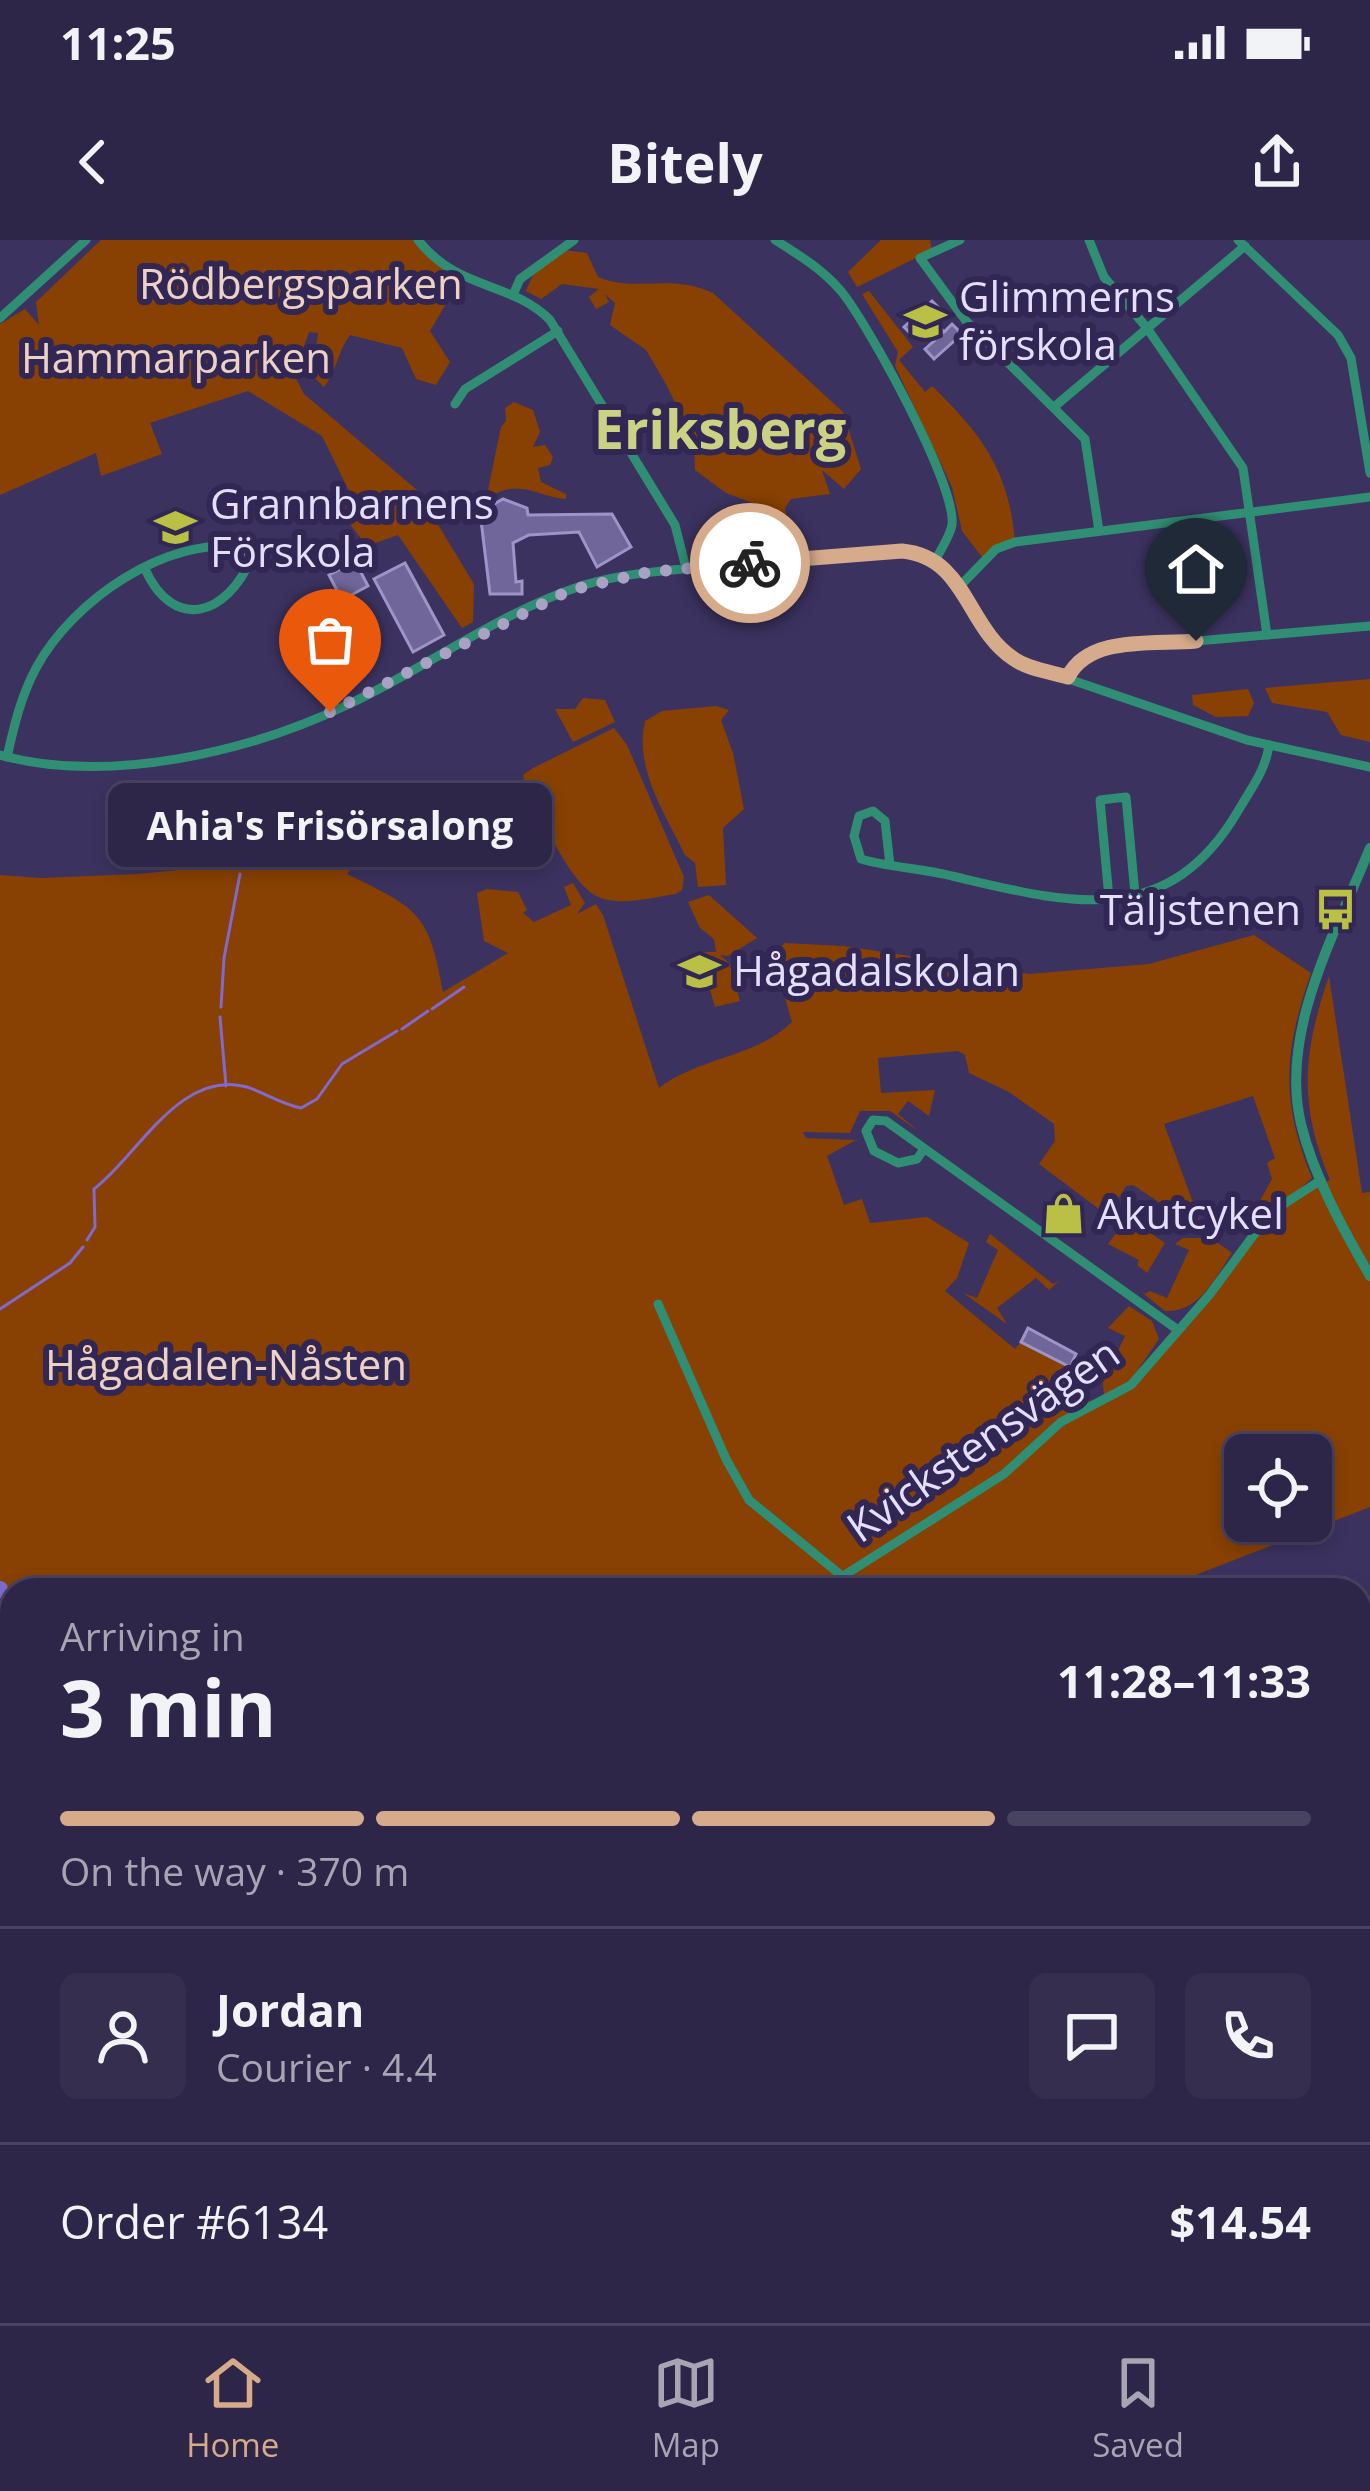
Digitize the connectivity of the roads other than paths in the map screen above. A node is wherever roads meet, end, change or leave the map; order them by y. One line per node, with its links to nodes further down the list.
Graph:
1 (86, 240): 9 (street)
2 (418, 240): 8 (street)
3 (574, 240): 8 (street)
4 (775, 240): 18 (street)
5 (960, 240): 13 (street)
6 (1089, 240): 10 (street)
7 (1241, 243): 10 (street); 14 (street)
8 (513, 296): 11 (street)
9 (0, 318)
10 (1147, 328): 13 (street); 16 (street)
11 (558, 331): 12 (street); 19 (street)
12 (455, 404)
13 (1054, 407): 17 (street)
14 (1370, 473)
15 (1370, 497): 16 (street)
16 (1251, 511): 17 (street); 23 (street)
17 (1099, 531): 21 (street)
18 (936, 559): 19 (street); 21 (street)
19 (686, 568): 26 (street)
20 (145, 569): 20 (street); 26 (street)
21 (959, 587): 24 (street)
22 (1370, 626): 23 (street)
23 (1267, 635): 24 (street)
24 (1068, 677): 25 (street)
25 (1269, 745): 27 (street); 30 (street)
26 (3, 756)
27 (1370, 763)
28 (1370, 848): 33 (street)
29 (890, 865): 29 (street); 31 (street)
30 (1136, 894): 31 (street); 31 (street)
31 (1109, 898)
32 (924, 1149): 32 (street); 36 (street)
33 (1321, 1180): 34 (street); 36 (street, Kvickstensvägen)
34 (1370, 1276)
35 (658, 1304): 37 (street)
36 (1178, 1330): 37 (street, Kvickstensvägen)
37 (842, 1576): 38 (street, Kvickstensvägen)
38 (839, 1578)

